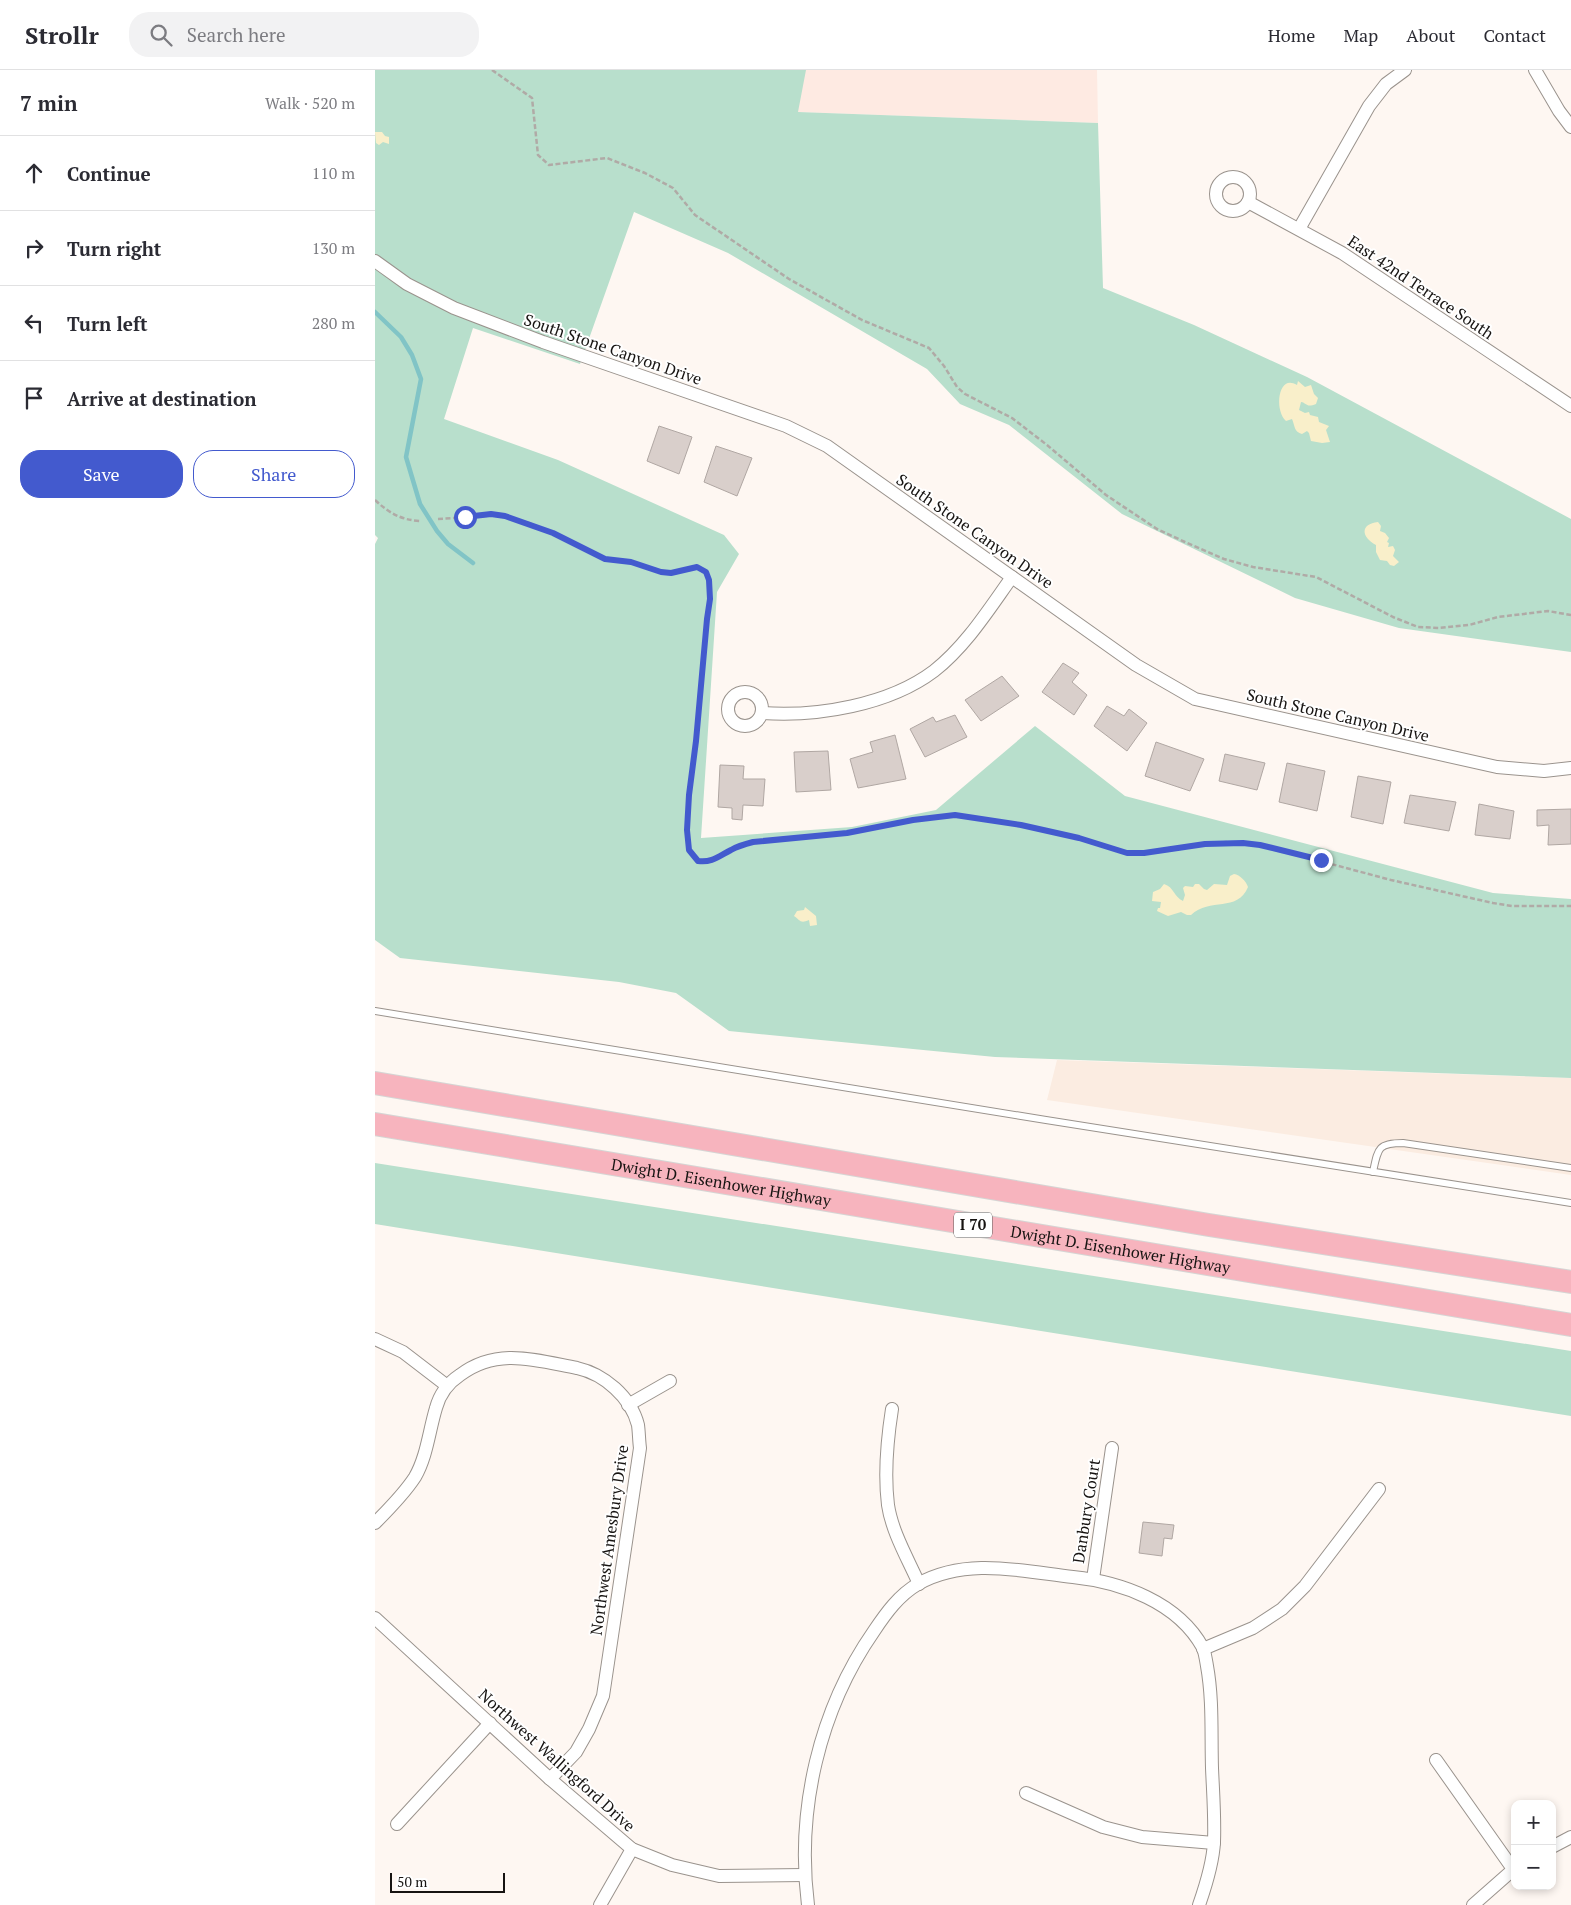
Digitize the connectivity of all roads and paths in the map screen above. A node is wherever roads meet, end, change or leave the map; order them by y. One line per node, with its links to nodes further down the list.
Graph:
1 (492, 70): 13 (path)
2 (1405, 70): 6 (street)
3 (1535, 70): 4 (street)
4 (1571, 127)
5 (1248, 202): 6 (street, East 42nd Terrace South)
6 (1299, 229): 8 (street, East 42nd Terrace South)
7 (375, 261): 12 (street, South Stone Canyon Drive)
8 (1571, 406)
9 (375, 500): 11 (path)
10 (438, 519): 16 (path)
11 (420, 521)
12 (1012, 577): 14 (street); 15 (street, South Stone Canyon Drive)
13 (1571, 615)
14 (762, 713)
15 (1571, 768)
16 (1571, 906)
17 (375, 1011): 21 (lane)
18 (375, 1084): 23 (highway, I 70)
19 (375, 1124): 24 (highway, Dwight D. Eisenhower Highway / I 70)
20 (1571, 1168): 21 (lane)
21 (1373, 1172): 22 (lane)
22 (1571, 1203)
23 (1571, 1282)
24 (1571, 1325)
25 (375, 1339): 27 (street)
26 (670, 1381): 28 (street)
27 (446, 1385): 28 (street, Northwest Amesbury Drive); 32 (street)
28 (628, 1405): 39 (street, Northwest Amesbury Drive)
29 (892, 1410): 34 (street)
30 (1112, 1448): 33 (street, Danbury Court)
31 (1379, 1489): 36 (street)
32 (375, 1523)
33 (1093, 1579): 34 (street); 36 (street)
34 (919, 1584): 48 (street)
35 (375, 1618): 37 (street, Northwest Wallingford Drive)
36 (1203, 1649): 43 (street)
37 (490, 1723): 39 (street, Northwest Wallingford Drive); 41 (street)
38 (1436, 1760): 46 (street)
39 (550, 1779): 45 (street, Northwest Wallingford Drive)
40 (1026, 1793): 43 (street)
41 (397, 1824)
42 (1571, 1837): 44 (street)
43 (1214, 1844): 51 (street)
44 (1556, 1845)
45 (632, 1849): 48 (street, Northwest Wallingford Drive); 49 (street)
46 (1511, 1864)
47 (1511, 1871): 52 (street)
48 (804, 1875): 50 (street)
49 (601, 1905)
50 (808, 1905)
51 (1199, 1905)
52 (1473, 1905)

